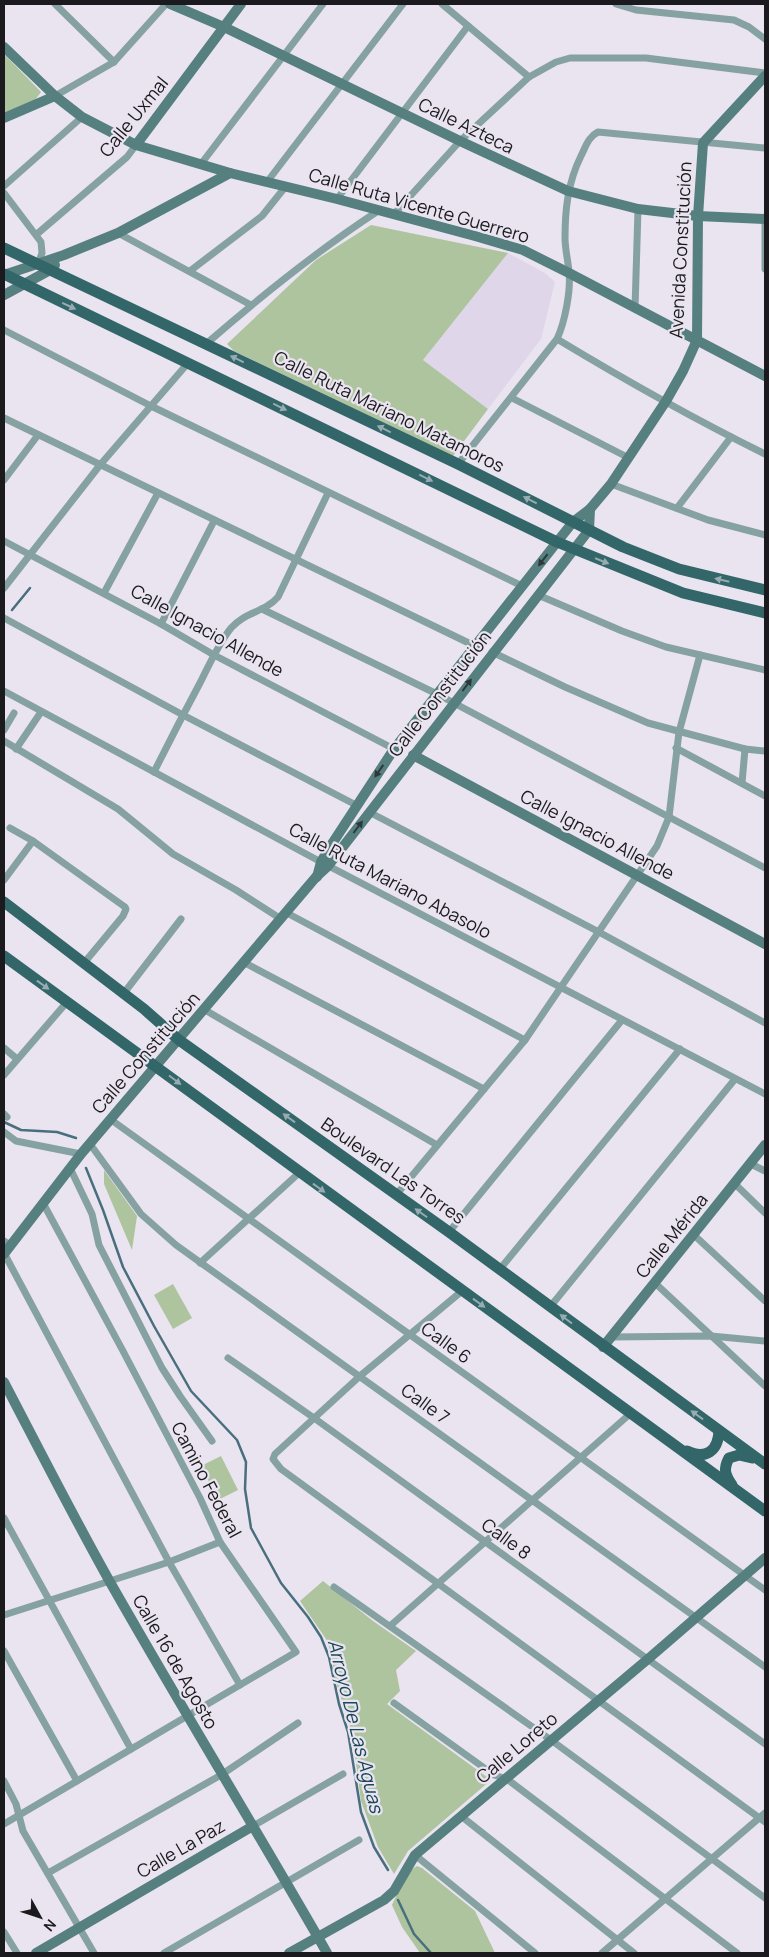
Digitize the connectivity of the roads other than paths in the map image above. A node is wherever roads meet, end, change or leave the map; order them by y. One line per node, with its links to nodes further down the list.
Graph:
1 (55, 4): 14 (street)
2 (166, 4): 14 (street)
3 (170, 4): 9 (street, Calle Azteca)
4 (241, 4): 9 (street, Calle Uxmal)
5 (323, 4): 13 (street)
6 (403, 4): 17 (street)
7 (442, 4): 10 (street)
8 (616, 4): 11 (street)
9 (224, 26): 13 (street, Calle Azteca); 24 (street, Calle Uxmal)
10 (468, 26): 16 (street); 19 (street)
11 (765, 39)
12 (4, 47): 18 (street, Calle Ruta Vicente Guerrero)
13 (285, 56): 17 (street, Calle Azteca); 26 (street)
14 (114, 62): 18 (street)
15 (765, 74): 16 (street); 23 (street, Avenida Constitución)
16 (529, 77): 22 (street)
17 (343, 84): 19 (street, Calle Azteca); 28 (street)
18 (55, 96): 20 (street, Calle Ruta Vicente Guerrero); 21 (street)
19 (402, 113): 22 (street, Calle Azteca); 33 (street)
20 (82, 117): 24 (street, Calle Ruta Vicente Guerrero); 29 (street)
21 (4, 118)
22 (460, 142): 31 (street, Calle Azteca); 36 (street)
23 (703, 143): 25 (street); 31 (street); 37 (street, Avenida Constitución)
24 (136, 145): 26 (street, Calle Ruta Vicente Guerrero); 40 (street, Calle Uxmal)
25 (765, 148)
26 (202, 164): 27 (street, Calle Ruta Vicente Guerrero)
27 (230, 173): 28 (street, Calle Ruta Vicente Guerrero); 39 (street)
28 (267, 182): 30 (street, Calle Ruta Vicente Guerrero)
29 (4, 186)
30 (286, 186): 33 (street, Calle Ruta Vicente Guerrero); 46 (street)
31 (568, 191): 34 (street, Calle Azteca); 47 (street)
32 (4, 193): 40 (street)
33 (337, 199): 35 (street, Calle Ruta Vicente Guerrero)
34 (638, 209): 37 (street, Calle Azteca); 52 (street)
35 (378, 211): 36 (street, Calle Ruta Vicente Guerrero); 51 (street)
36 (394, 214): 47 (street, Calle Ruta Vicente Guerrero)
37 (698, 216): 38 (street, Calle Azteca); 55 (street, Avenida Constitución)
38 (765, 219): 44 (street)
39 (118, 232): 42 (street); 46 (street)
40 (37, 234): 43 (street)
41 (4, 248): 43 (main road, Calle Ruta Mariano Matamoros)
42 (64, 255): 43 (street); 45 (street)
43 (38, 264): 45 (main road, Calle Ruta Mariano Matamoros); 48 (street)
44 (765, 269)
45 (50, 270): 49 (street); 56 (main road, Calle Ruta Mariano Matamoros)
46 (190, 272): 51 (street)
47 (569, 273): 52 (street, Calle Ruta Vicente Guerrero); 54 (street)
48 (4, 275): 49 (main road)
49 (25, 285): 50 (street); 57 (main road, one-way to 57)
50 (4, 295)
51 (251, 305): 56 (street)
52 (635, 309): 55 (street, Calle Ruta Vicente Guerrero)
53 (4, 330): 61 (street)
54 (557, 339): 59 (street); 60 (street)
55 (697, 340): 58 (street, Calle Ruta Vicente Guerrero); 60 (street, Avenida Constitución)
56 (206, 344): 67 (main road, Calle Ruta Mariano Matamoros, one-way to 56)
57 (188, 363): 61 (street); 80 (main road, one-way to 80)
58 (765, 376)
59 (512, 398): 66 (street); 67 (street)
60 (666, 401): 64 (street); 66 (street, Avenida Constitución)
61 (151, 406): 68 (street); 72 (street)
62 (4, 418): 63 (street)
63 (38, 435): 68 (street); 69 (street)
64 (731, 437): 65 (street); 73 (street)
65 (765, 454)
66 (629, 458): 70 (street, Avenida Constitución)
67 (458, 464): 76 (main road, Calle Ruta Mariano Matamoros, one-way to 67)
68 (100, 465): 71 (street); 82 (street)
69 (4, 480)
70 (611, 484): 73 (street); 74 (street, Avenida Constitución)
71 (158, 493): 75 (street); 87 (street)
72 (328, 493): 83 (street); 84 (street)
73 (677, 508): 78 (street)
74 (590, 509): 76 (street, Avenida Constitución); 77 (street)
75 (214, 521): 83 (street); 92 (street)
76 (573, 522): 77 (main road, Calle Ruta Mariano Matamoros); 80 (street, Calle Constitución)
77 (588, 530): 81 (street, Calle Constitución); 86 (main road, Calle Ruta Mariano Matamoros, one-way to 77)
78 (765, 535)
79 (4, 541): 82 (street, Calle Ignacio Allende)
80 (557, 542): 81 (main road); 84 (street, Calle Constitución, one-way to 84)
81 (574, 549): 88 (street, Calle Constitución); 90 (main road, one-way to 90)
82 (30, 555): 85 (street); 87 (street, Calle Ignacio Allende)
83 (296, 559): 89 (street); 93 (street)
84 (522, 586): 93 (street, Calle Constitución)
85 (4, 588)
86 (765, 590)
87 (104, 593): 92 (street, Calle Ignacio Allende)
88 (538, 595): 94 (street, Calle Constitución); 96 (street)
89 (262, 609): 95 (street); 99 (street)
90 (765, 613)
91 (4, 618): 103 (street)
92 (161, 624): 95 (street, Calle Ignacio Allende)
93 (475, 646): 99 (street, Calle Constitución)
94 (492, 652): 100 (street, Calle Constitución, one-way to 94); 105 (street)
95 (214, 655): 103 (street); 109 (street, Calle Ignacio Allende)
96 (700, 655): 97 (street); 105 (street)
97 (765, 670)
98 (4, 691): 101 (street, Calle Ruta Mariano Abasolo)
99 (436, 694): 100 (street); 109 (street, Calle Constitución)
100 (454, 703): 112 (street, Calle Constitución); 118 (street)
101 (41, 712): 107 (street); 113 (street, Calle Ruta Mariano Abasolo)
102 (14, 713): 104 (street)
103 (183, 715): 113 (street); 116 (street)
104 (4, 730)
105 (679, 732): 108 (street); 110 (street)
106 (4, 741): 107 (street)
107 (16, 748): 126 (street)
108 (676, 748): 114 (street); 118 (street)
109 (394, 749): 116 (street, Calle Constitución, one-way to 116)
110 (745, 749): 111 (street); 114 (street)
111 (765, 751)
112 (413, 755): 117 (street, Calle Constitución); 123 (street, Calle Ignacio Allende)
113 (154, 772): 121 (street, Calle Ruta Mariano Abasolo)
114 (742, 783): 115 (street)
115 (765, 796)
116 (356, 806): 121 (street, Calle Constitución)
117 (369, 812): 121 (street, Calle Constitución, one-way to 117); 128 (street)
118 (669, 817): 122 (street); 123 (street)
119 (10, 828): 120 (street)
120 (33, 841): 124 (street); 131 (street)
121 (324, 864): 126 (street, Calle Constitución); 133 (street, Calle Ruta Mariano Abasolo)
122 (765, 868)
123 (637, 876): 128 (street); 129 (street, Calle Ignacio Allende)
124 (4, 880)
125 (4, 902): 131 (main road, Boulevard Las Torres)
126 (284, 916): 132 (street, Calle Constitución); 140 (street)
127 (180, 919): 134 (street)
128 (597, 932): 133 (street); 138 (street)
129 (765, 944)
130 (4, 956): 135 (main road, one-way to 135)
131 (84, 963): 134 (main road, Boulevard Las Torres)
132 (245, 963): 136 (street, Calle Constitución); 147 (street)
133 (561, 987): 137 (street, Calle Ruta Mariano Abasolo); 140 (street)
134 (124, 993): 139 (main road, Boulevard Las Torres)
135 (67, 1002): 143 (street); 144 (main road)
136 (205, 1010): 139 (street, Calle Constitución); 152 (street)
137 (622, 1020): 142 (street, Calle Ruta Mariano Abasolo); 164 (street)
138 (765, 1023)
139 (179, 1040): 144 (street, Calle Constitución); 160 (main road, Boulevard Las Torres, one-way to 139)
140 (524, 1040): 147 (street)
141 (4, 1048): 143 (street)
142 (680, 1049): 146 (street, Calle Ruta Mariano Abasolo); 168 (street)
143 (17, 1059): 145 (street)
144 (156, 1066): 149 (street, Calle Constitución); 158 (main road, one-way to 158)
145 (4, 1074)
146 (735, 1079): 148 (street, Calle Ruta Mariano Abasolo); 172 (street)
147 (484, 1089): 152 (street)
148 (765, 1094)
149 (110, 1119): 151 (street, Calle Constitución); 163 (street, Calle 6)
150 (4, 1132): 154 (street)
151 (90, 1144): 154 (street, Calle Constitución); 167 (street, Calle 7)
152 (438, 1145): 160 (street)
153 (765, 1145): 155 (street, Calle Mérida)
154 (81, 1154): 156 (street, Calle Constitución)
155 (752, 1164): 157 (street); 159 (street, Calle Mérida)
156 (70, 1168): 161 (street, Calle Constitución); 185 (street)
157 (765, 1171)
158 (299, 1173): 163 (street); 170 (main road, one-way to 170)
159 (735, 1184): 162 (street); 165 (street, Calle Mérida)
160 (396, 1195): 164 (main road, Boulevard Las Torres, one-way to 160)
161 (43, 1203): 166 (street, Calle Constitución); 193 (street, Camino Federal)
162 (765, 1213)
163 (248, 1219): 167 (street); 173 (street, Calle 6)
164 (449, 1232): 168 (main road, Boulevard Las Torres)
165 (694, 1235): 169 (street, Calle Mérida); 171 (street)
166 (5, 1248): 196 (street)
167 (200, 1263): 179 (street, Calle 7)
168 (500, 1269): 172 (main road, Boulevard Las Torres)
169 (655, 1283): 174 (street); 175 (street, Calle Mérida)
170 (462, 1291): 173 (street); 182 (main road, one-way to 182)
171 (765, 1302)
172 (550, 1307): 177 (main road, Boulevard Las Torres, one-way to 172)
173 (410, 1335): 179 (street); 187 (street, Calle 6)
174 (711, 1336): 175 (street); 176 (street); 181 (street)
175 (611, 1337): 177 (street, Calle Mérida)
176 (765, 1341)
177 (603, 1347): 184 (main road, Boulevard Las Torres, one-way to 177)
178 (228, 1358): 183 (street, Calle 8)
179 (360, 1376): 183 (street); 190 (street, Calle 7)
180 (4, 1382): 198 (street, Calle 16 de Agosto)
181 (765, 1386)
182 (631, 1413): 186 (main road); 187 (street)
183 (314, 1418): 194 (street, Calle 8); 199 (street)
184 (719, 1431): 186 (main road); 188 (main road, Boulevard Las Torres)
185 (212, 1441)
186 (676, 1446): 189 (main road)
187 (580, 1457): 190 (street); 197 (street, Calle 6)
188 (763, 1462): 189 (main road)
189 (737, 1490): 191 (main road)
190 (533, 1499): 194 (street); 204 (street, Calle 7)
191 (765, 1511)
192 (4, 1518): 202 (street)
193 (220, 1542): 196 (street); 209 (street, Camino Federal)
194 (484, 1542): 199 (street); 207 (street, Calle 8)
195 (765, 1558): 197 (street, Calle Loreto)
196 (170, 1562): 198 (street); 209 (street)
197 (744, 1575): 201 (street, Calle 6); 204 (street, Calle Loreto)
198 (109, 1580): 202 (street); 212 (street, Calle 16 de Agosto)
199 (436, 1583): 205 (street); 210 (street)
200 (334, 1587): 205 (street)
201 (765, 1590)
202 (48, 1600): 203 (street); 216 (street)
203 (4, 1615)
204 (697, 1617): 207 (street, Calle Loreto); 208 (street, Calle 7)
205 (390, 1626): 214 (street)
206 (4, 1651): 221 (street)
207 (648, 1660): 210 (street, Calle Loreto); 215 (street, Calle 8)
208 (765, 1667)
209 (240, 1685): 212 (street, Camino Federal)
210 (599, 1700): 214 (street, Calle Loreto); 224 (street)
211 (394, 1703): 219 (street)
212 (188, 1717): 216 (street, Camino Federal); 218 (street, Calle 16 de Agosto)
213 (298, 1723): 218 (street)
214 (551, 1740): 219 (street, Calle Loreto); 229 (street)
215 (765, 1744)
216 (131, 1749): 221 (street, Camino Federal)
217 (344, 1774): 226 (street, Calle La Paz)
218 (221, 1775): 226 (street, Calle 16 de Agosto); 230 (street)
219 (507, 1778): 223 (street, Calle Loreto); 233 (street)
220 (4, 1781): 222 (street)
221 (77, 1781): 222 (street, Camino Federal)
222 (19, 1815): 225 (street, Camino Federal); 230 (street)
223 (461, 1816): 228 (street, Calle Loreto); 237 (street)
224 (763, 1817): 229 (street)
225 (4, 1824)
226 (253, 1826): 231 (street, Calle 16 de Agosto); 234 (street, Calle La Paz)
227 (359, 1840): 231 (street)
228 (414, 1855): 236 (street, Calle Loreto); 244 (street)
229 (712, 1859): 232 (street); 233 (street)
230 (48, 1873): 234 (street)
231 (286, 1882): 236 (street, Calle 16 de Agosto); 241 (street)
232 (765, 1898)
233 (666, 1899): 237 (street); 247 (street)
234 (79, 1928): 239 (street, Calle La Paz); 240 (street)
235 (4, 1932): 238 (street)
236 (318, 1937): 242 (street, Calle Loreto); 243 (street, Calle 16 de Agosto)
237 (617, 1940): 245 (street); 246 (street)
238 (17, 1953)
239 (36, 1953)
240 (94, 1953)
241 (164, 1953)
242 (289, 1953)
243 (327, 1953)
244 (535, 1953)
245 (602, 1953)
246 (634, 1953)
247 (737, 1953)

